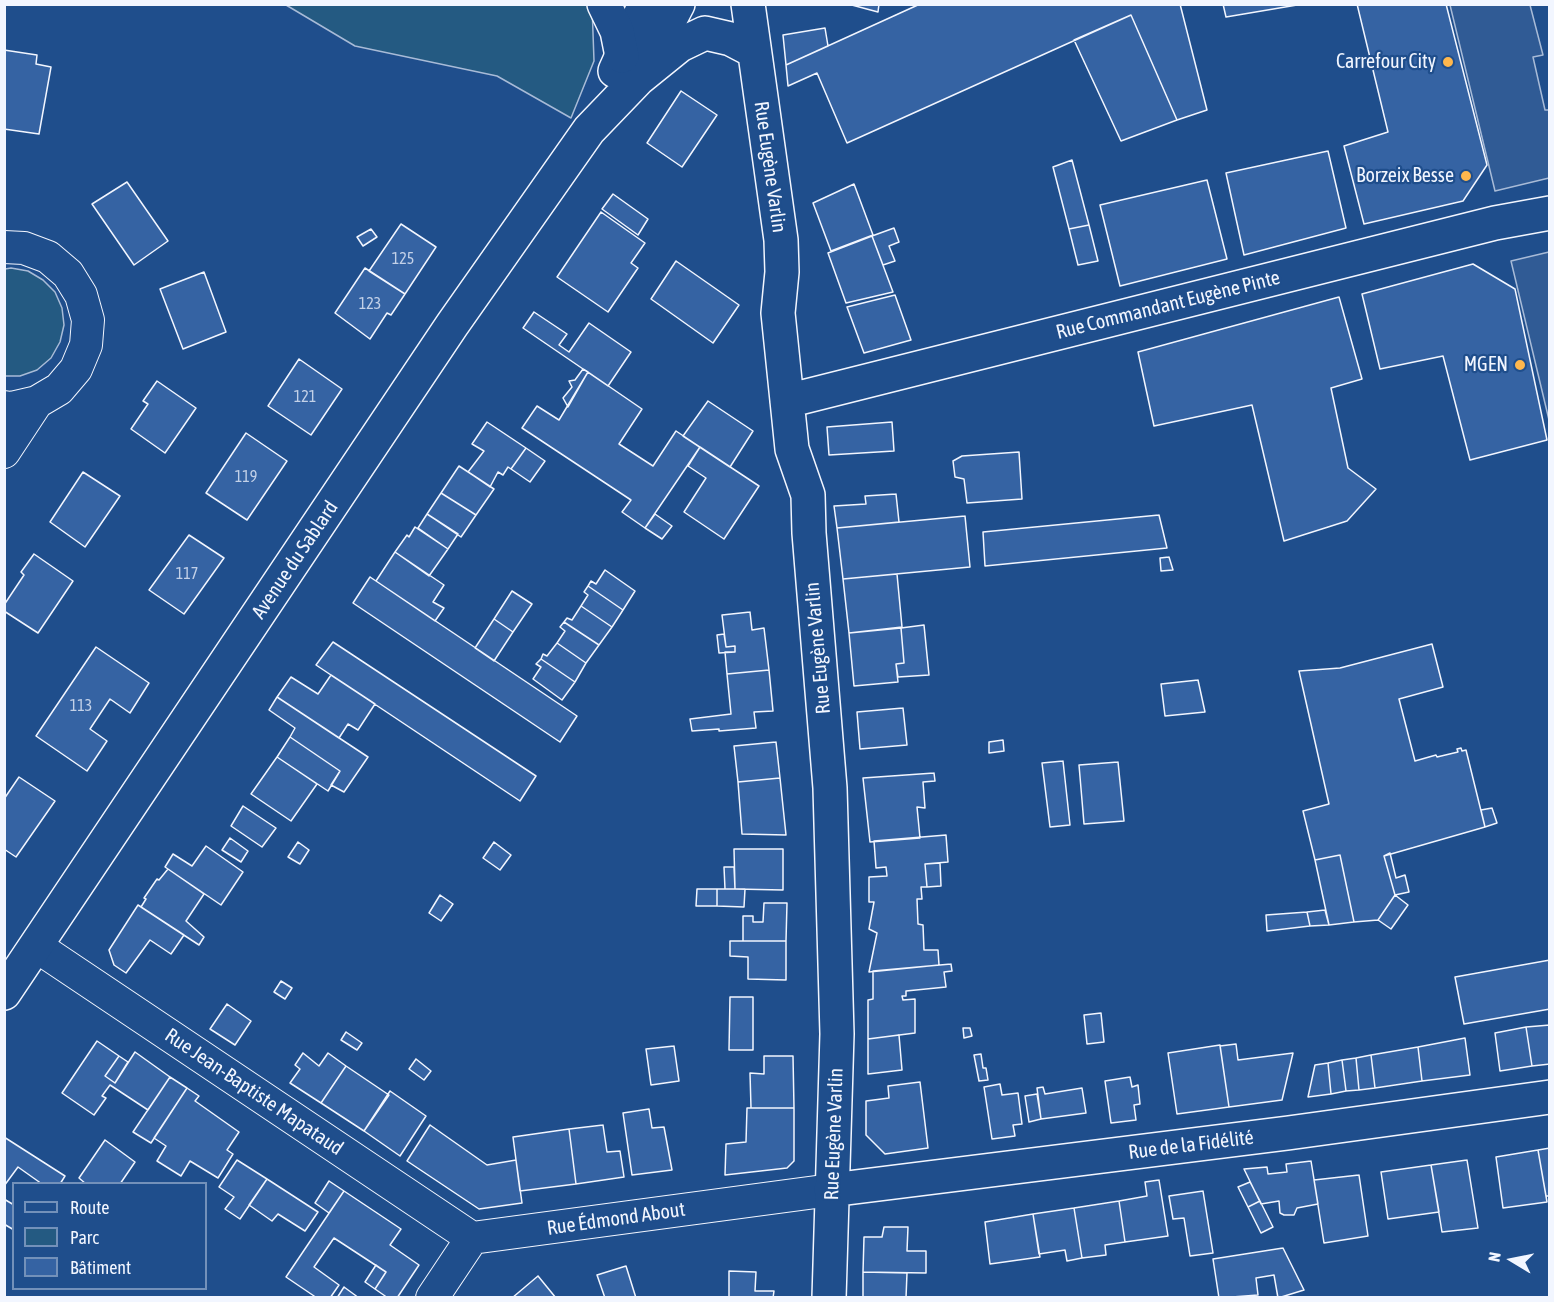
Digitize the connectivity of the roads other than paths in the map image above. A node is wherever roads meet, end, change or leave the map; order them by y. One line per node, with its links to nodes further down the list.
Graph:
1 (604, 4): 6 (main road)
2 (645, 4): 6 (main road, Avenue du Sablard)
3 (678, 4): 6 (main road, Avenue du Sablard)
4 (748, 4): 5 (main road, Rue Eugène Varlin)
5 (754, 51): 6 (main road, Avenue du Sablard); 9 (main road, Rue Eugène Varlin)
6 (630, 68): 13 (main road, Avenue du Sablard)
7 (1544, 214): 9 (main road, Rue Commandant Eugène Pinte)
8 (4, 247): 10 (street)
9 (787, 401): 16 (main road, Rue Eugène Varlin)
10 (37, 402): 11 (street); 12 (street)
11 (4, 407)
12 (4, 452)
13 (36, 946): 14 (main road, Avenue du Sablard); 17 (street, Rue Jean-Baptiste Mapataud)
14 (4, 993)
15 (1550, 1097): 16 (main road, Rue de la Fidélité)
16 (831, 1190): 17 (street, Rue Édmond About); 19 (main road, Rue Eugène Varlin)
17 (472, 1238): 18 (street)
18 (432, 1298)
19 (829, 1298)

